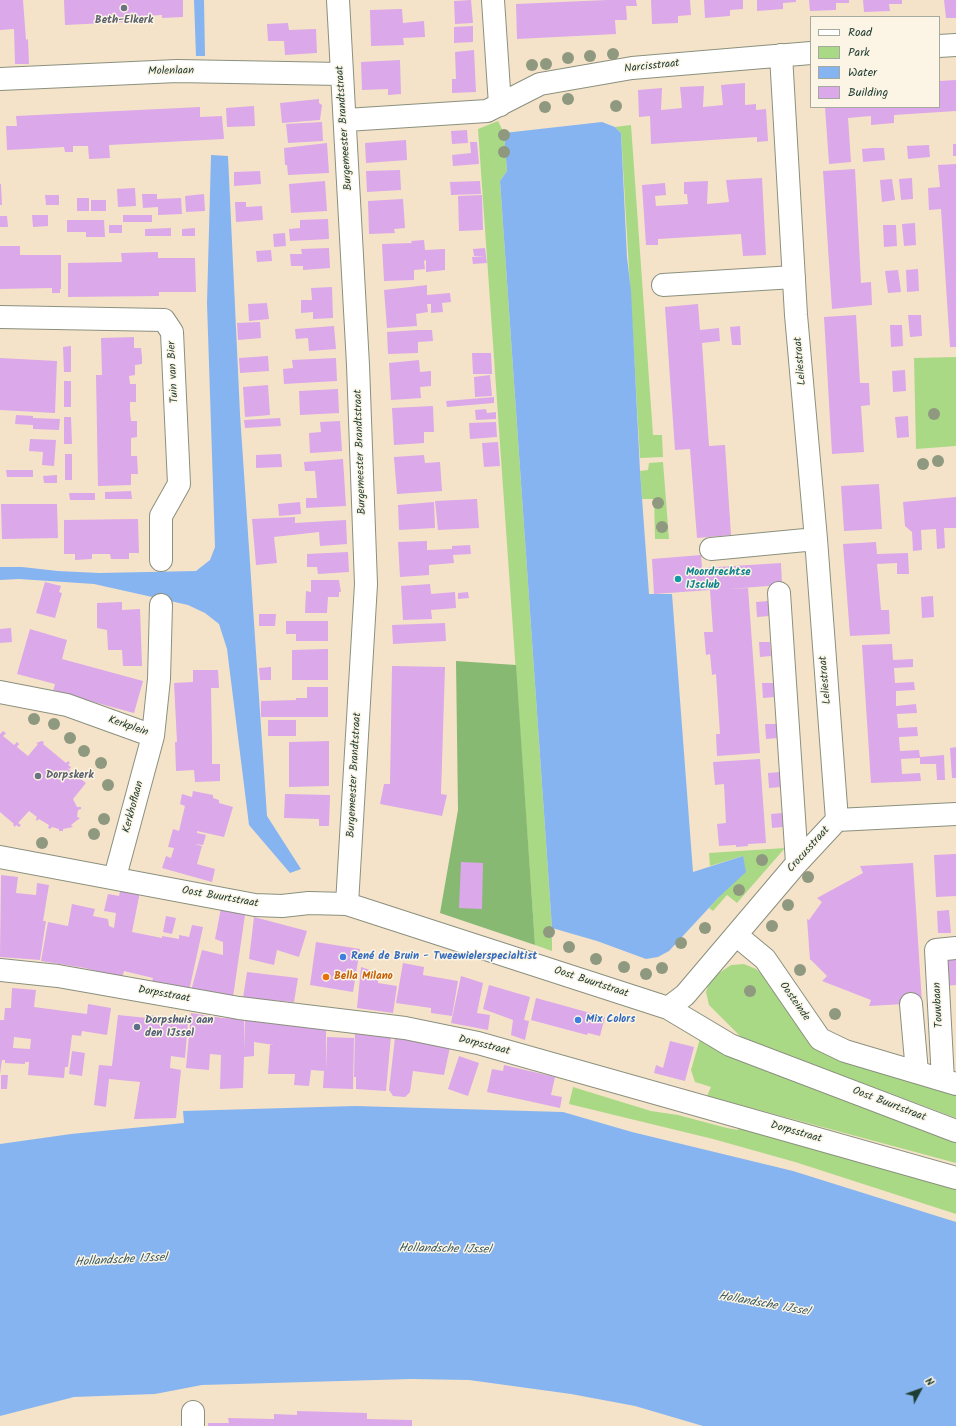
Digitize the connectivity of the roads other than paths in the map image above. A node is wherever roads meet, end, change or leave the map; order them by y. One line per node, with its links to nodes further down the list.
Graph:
1 (338, 0): 7 (street, Burgemeester Brandtstraat)
2 (493, 0): 9 (street)
3 (956, 45): 4 (street)
4 (940, 46)
5 (810, 53): 6 (street, Narcisstraat)
6 (781, 55): 9 (street, Narcisstraat); 11 (street, Leliestraat)
7 (342, 74): 8 (street, Molenlaan); 10 (street, Burgemeester Brandtstraat)
8 (0, 79)
9 (500, 105): 10 (street, Narcisstraat)
10 (346, 120): 26 (street, Burgemeester Brandtstraat)
11 (794, 277): 12 (street); 14 (street, Leliestraat)
12 (663, 285)
13 (0, 317): 16 (street, Tuin van Bier)
14 (816, 540): 15 (street); 22 (street, Leliestraat)
15 (711, 549)
16 (161, 560)
17 (779, 594): 24 (street)
18 (161, 605): 20 (street, Kerkplein)
19 (0, 692): 20 (street, Kerkplein)
20 (153, 736): 25 (street, Kerkhoflaan)
21 (956, 814): 22 (street, Crocusstraat)
22 (837, 820): 24 (street, Crocusstraat)
23 (0, 857): 25 (street)
24 (797, 863): 27 (street, Crocusstraat)
25 (115, 877): 26 (street, Oost Buurtstraat)
26 (347, 904): 31 (street, Oost Buurtstraat)
27 (736, 935): 31 (street); 32 (street, Oosteinde)
28 (956, 948): 33 (street, Touwbaan)
29 (0, 970): 35 (street, Dorpsstraat)
30 (911, 1004): 32 (street)
31 (668, 1008): 34 (street, Oost Buurtstraat)
32 (917, 1072): 33 (street, Oosteinde)
33 (950, 1082)
34 (956, 1131)
35 (956, 1178)

